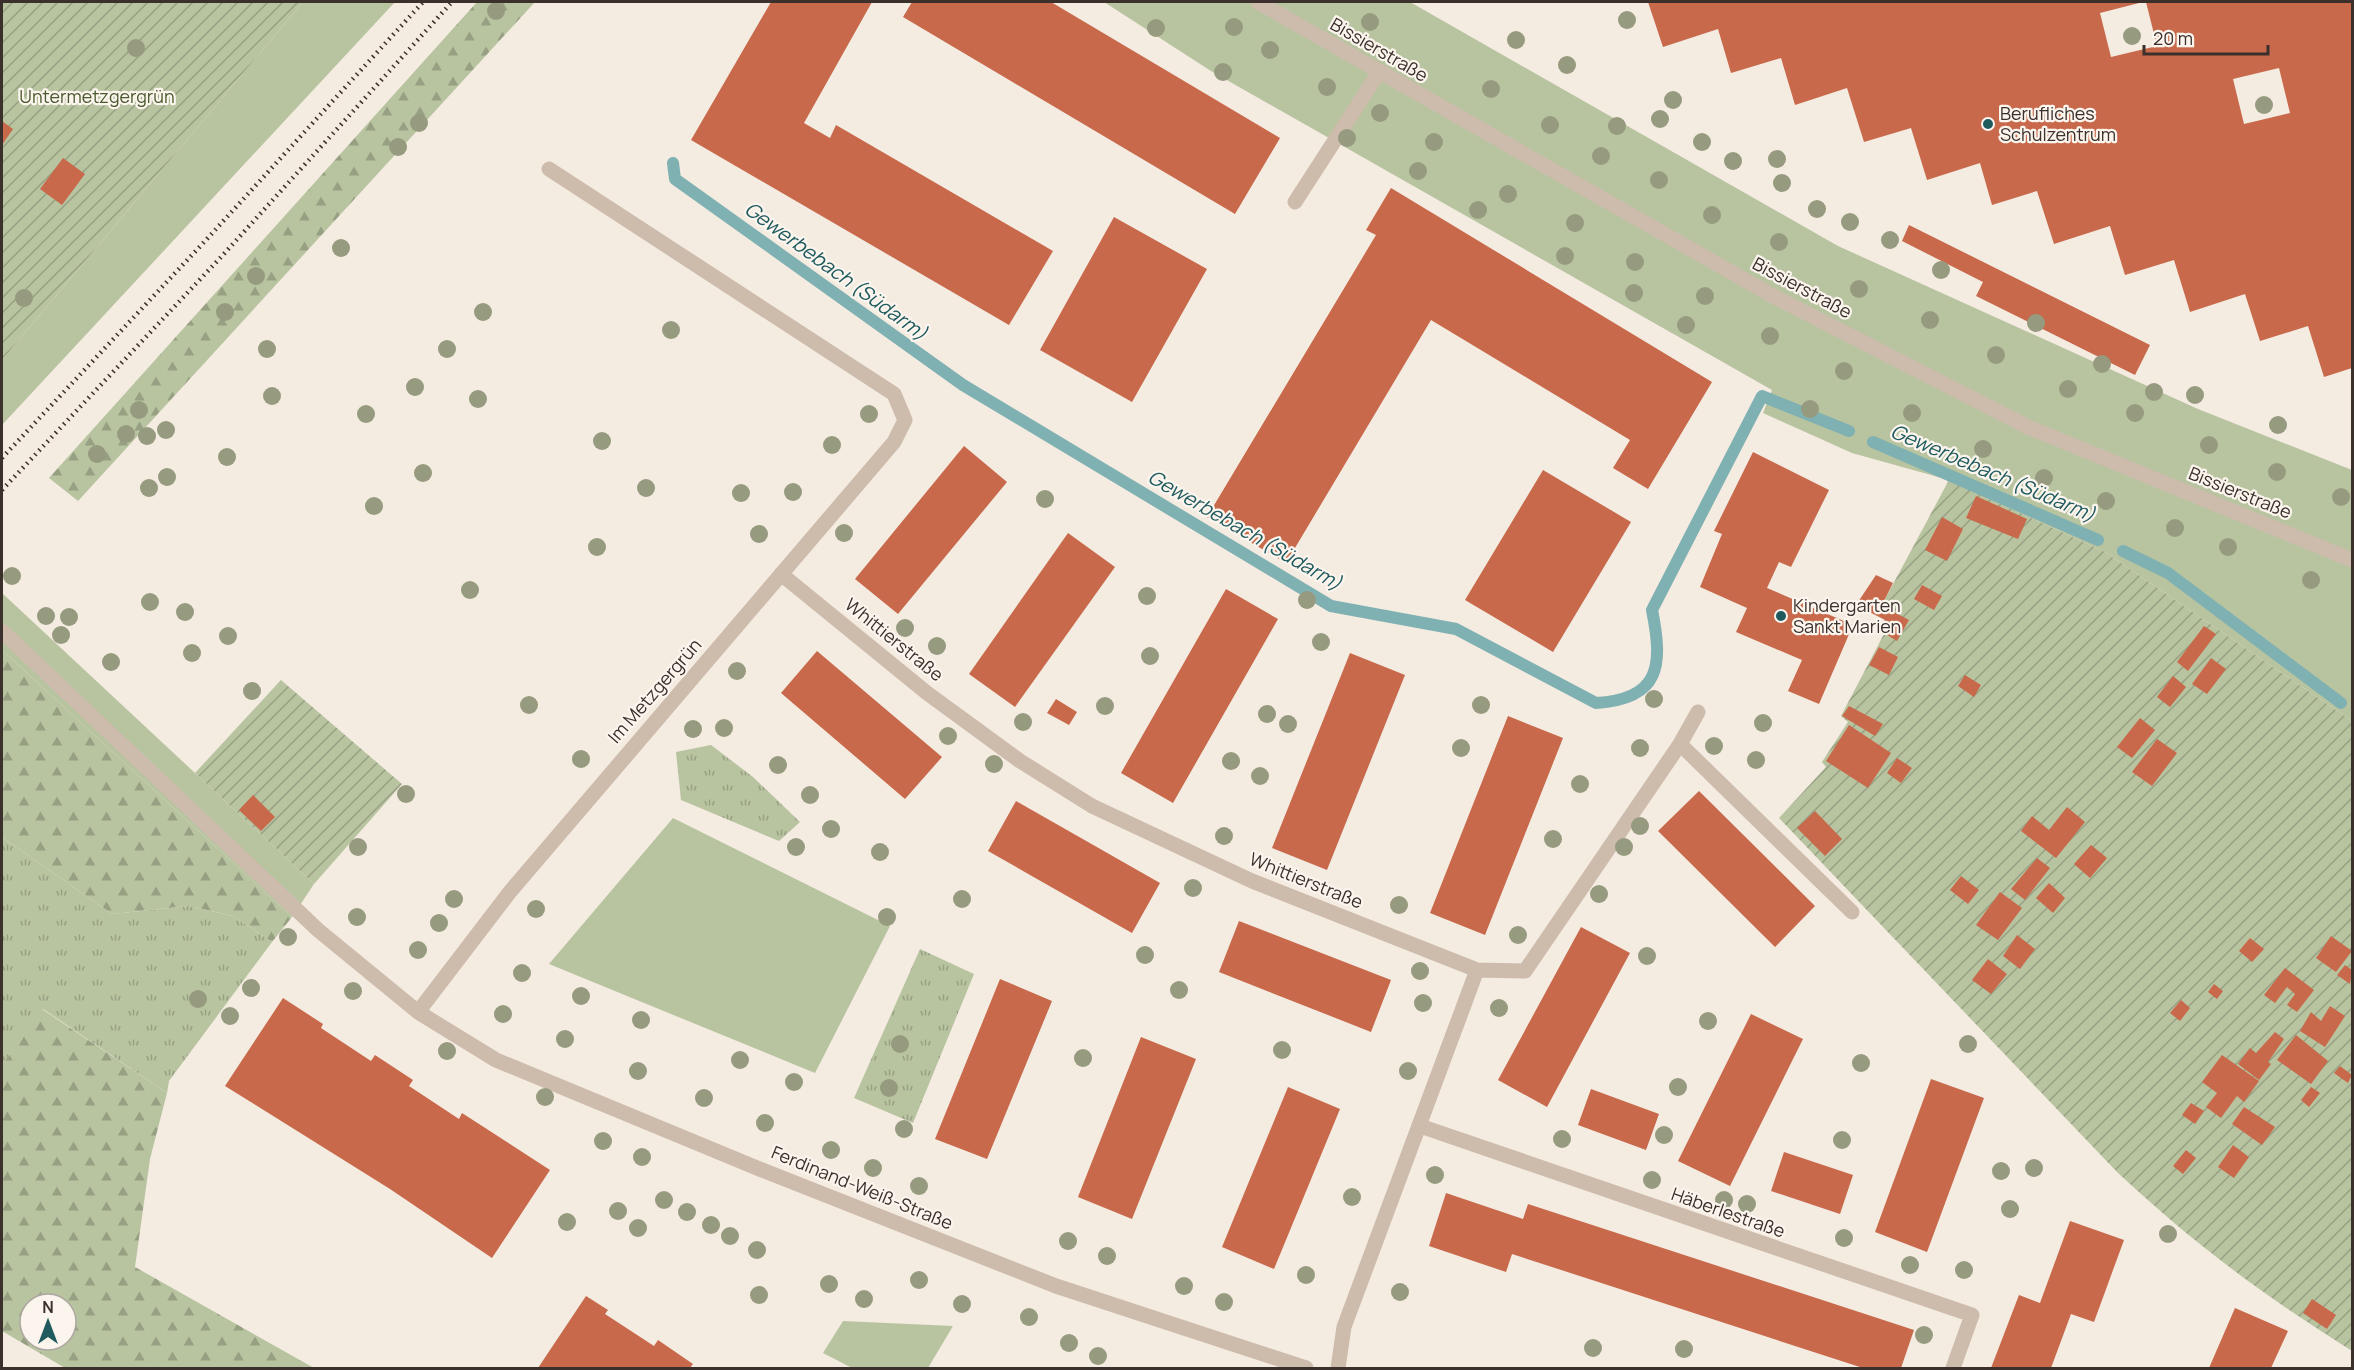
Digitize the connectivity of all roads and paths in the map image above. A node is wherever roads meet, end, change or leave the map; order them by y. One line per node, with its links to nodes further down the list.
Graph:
1 (1258, 2): 2 (street, Bissierstraße)
2 (1379, 72): 4 (street); 5 (street, Bissierstraße)
3 (549, 169): 6 (street, Im Metzgergrün)
4 (1295, 202)
5 (2352, 560)
6 (781, 574): 11 (street, Whittierstraße); 12 (street, Im Metzgergrün)
7 (2, 631): 12 (street, Ferdinand-Weiß-Straße)
8 (1698, 712): 9 (street)
9 (1680, 744): 10 (street); 11 (street, Whittierstraße)
10 (1852, 912)
11 (1477, 970): 13 (street)
12 (418, 1012): 14 (street, Ferdinand-Weiß-Straße)
13 (1420, 1126): 15 (street); 16 (street, Häberlestraße)
14 (1306, 1368)
15 (1338, 1368)
16 (1953, 1368)

